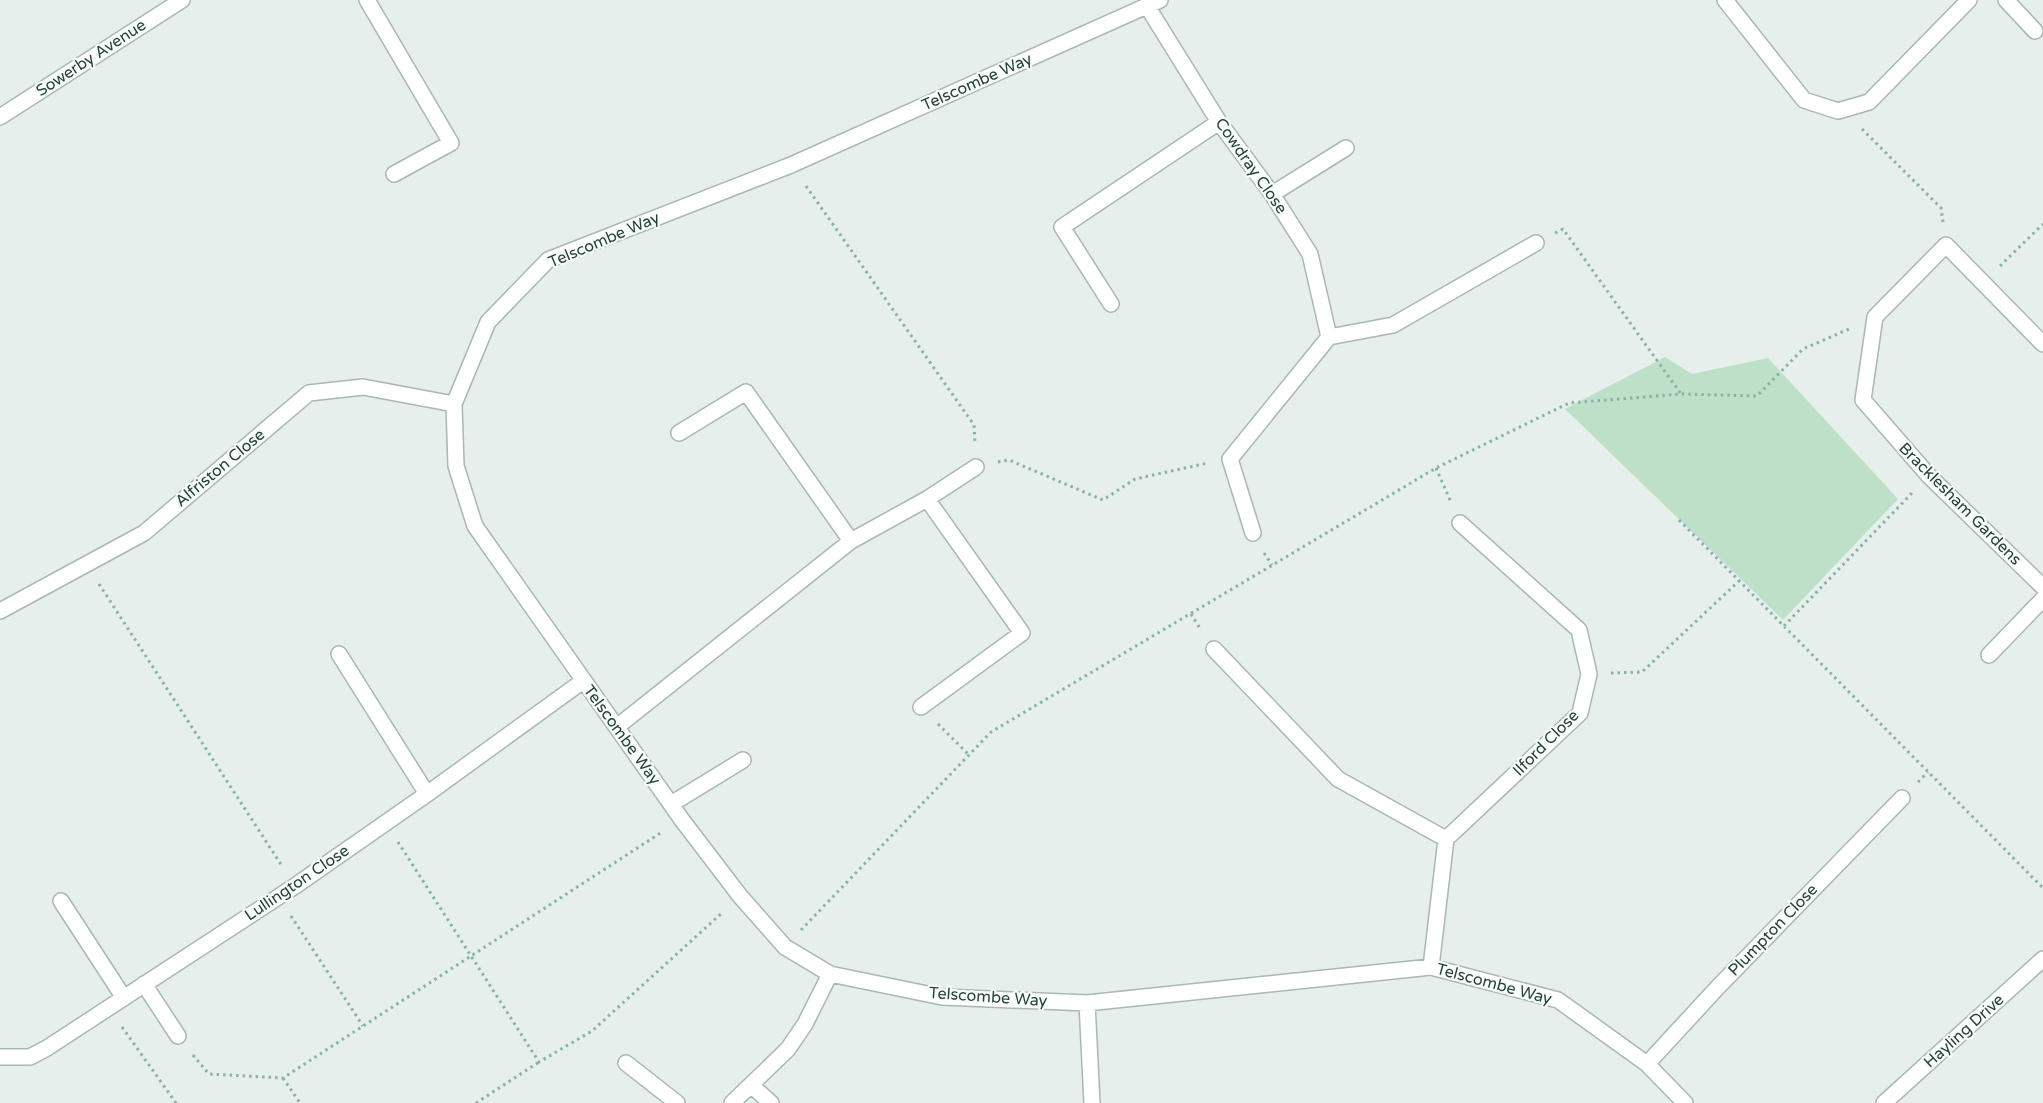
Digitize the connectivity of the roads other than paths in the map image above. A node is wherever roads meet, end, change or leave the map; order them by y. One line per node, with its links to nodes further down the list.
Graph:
1 (182, 0): 8 (street, Sowerby Avenue)
2 (366, 0): 11 (street)
3 (1725, 0): 4 (street)
4 (1969, 0)
5 (2006, 0): 7 (street)
6 (1153, 3): 9 (street, Cowdray Close); 17 (street, Telscombe Way)
7 (2035, 31)
8 (0, 116)
9 (1220, 122): 12 (street, Cowdray Close); 14 (street)
10 (1346, 148): 12 (street)
11 (394, 174)
12 (1272, 194): 15 (street, Cowdray Close)
13 (1536, 243): 15 (street)
14 (1111, 304)
15 (1328, 337): 22 (street)
16 (2043, 344): 24 (street, Bracklesham Gardens)
17 (454, 404): 26 (street, Alfriston Close); 30 (street, Telscombe Way)
18 (679, 433): 23 (street)
19 (976, 467): 20 (street)
20 (927, 499): 23 (street); 31 (street)
21 (1460, 523): 37 (street, Ilford Close)
22 (1253, 533)
23 (851, 541): 32 (street)
24 (2043, 587)
25 (2043, 599): 29 (street)
26 (0, 611)
27 (1214, 649): 37 (street)
28 (338, 654): 34 (street)
29 (1989, 655)
30 (583, 681): 32 (street, Telscombe Way); 34 (street, Lullington Close)
31 (921, 707)
32 (618, 726): 36 (street, Telscombe Way)
33 (743, 760): 36 (street)
34 (427, 794): 42 (street, Lullington Close)
35 (1902, 798): 48 (street, Plumpton Close)
36 (671, 804): 41 (street, Telscombe Way)
37 (1446, 839): 40 (street)
38 (61, 901): 43 (street)
39 (2043, 959): 55 (street, Hayling Drive)
40 (1431, 967): 44 (street, Telscombe Way); 48 (street, Telscombe Way)
41 (830, 974): 44 (street, Telscombe Way); 49 (street)
42 (144, 984): 43 (street, Lullington Close); 45 (street)
43 (124, 998): 46 (street, Lullington Close)
44 (1087, 1003): 53 (street)
45 (178, 1036)
46 (0, 1057)
47 (626, 1063): 50 (street)
48 (1647, 1064): 54 (street, Telscombe Way)
49 (752, 1086): 51 (street); 52 (street)
50 (677, 1103)
51 (732, 1103)
52 (771, 1103)
53 (1092, 1103)
54 (1685, 1103)
55 (1884, 1103)

